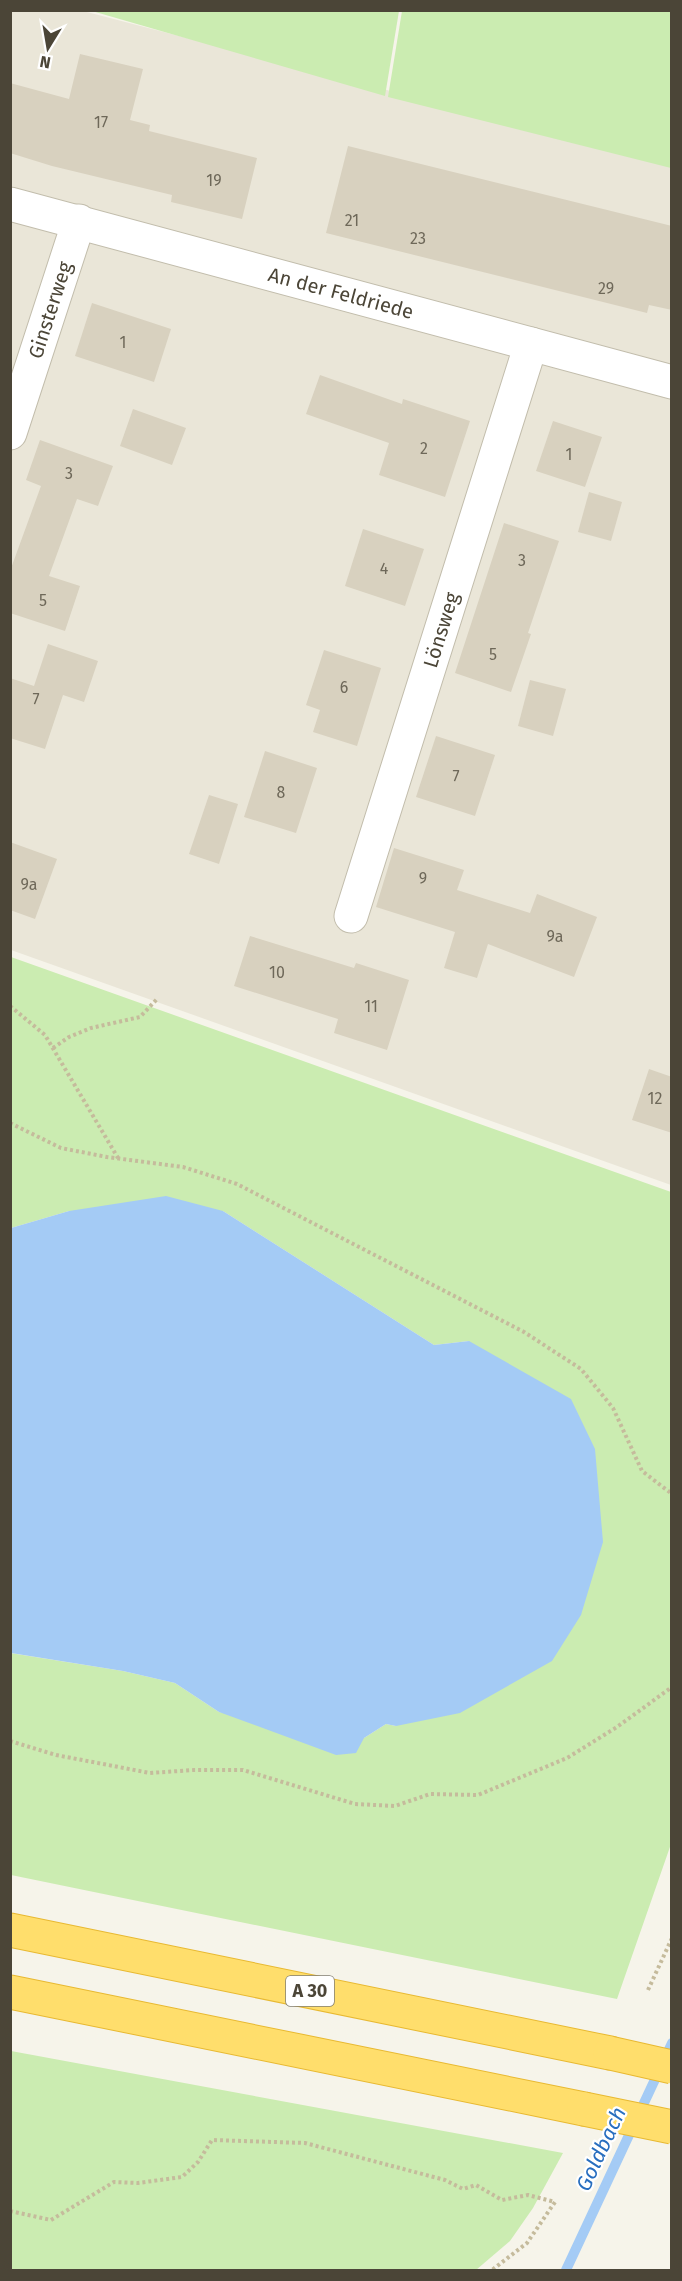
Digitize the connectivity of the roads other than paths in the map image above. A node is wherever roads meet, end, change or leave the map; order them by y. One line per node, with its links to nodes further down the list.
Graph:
1 (10, 204): 2 (street, An der Feldriede)
2 (79, 221): 3 (street, An der Feldriede); 5 (street, Ginsterweg)
3 (531, 345): 4 (street, An der Feldriede); 6 (street, Lönsweg)
4 (672, 382)
5 (10, 433)
6 (351, 916)
7 (10, 1930): 9 (highway, A 30, bridge)
8 (10, 1992): 10 (highway, bridge)
9 (672, 2067)
10 (672, 2127)

